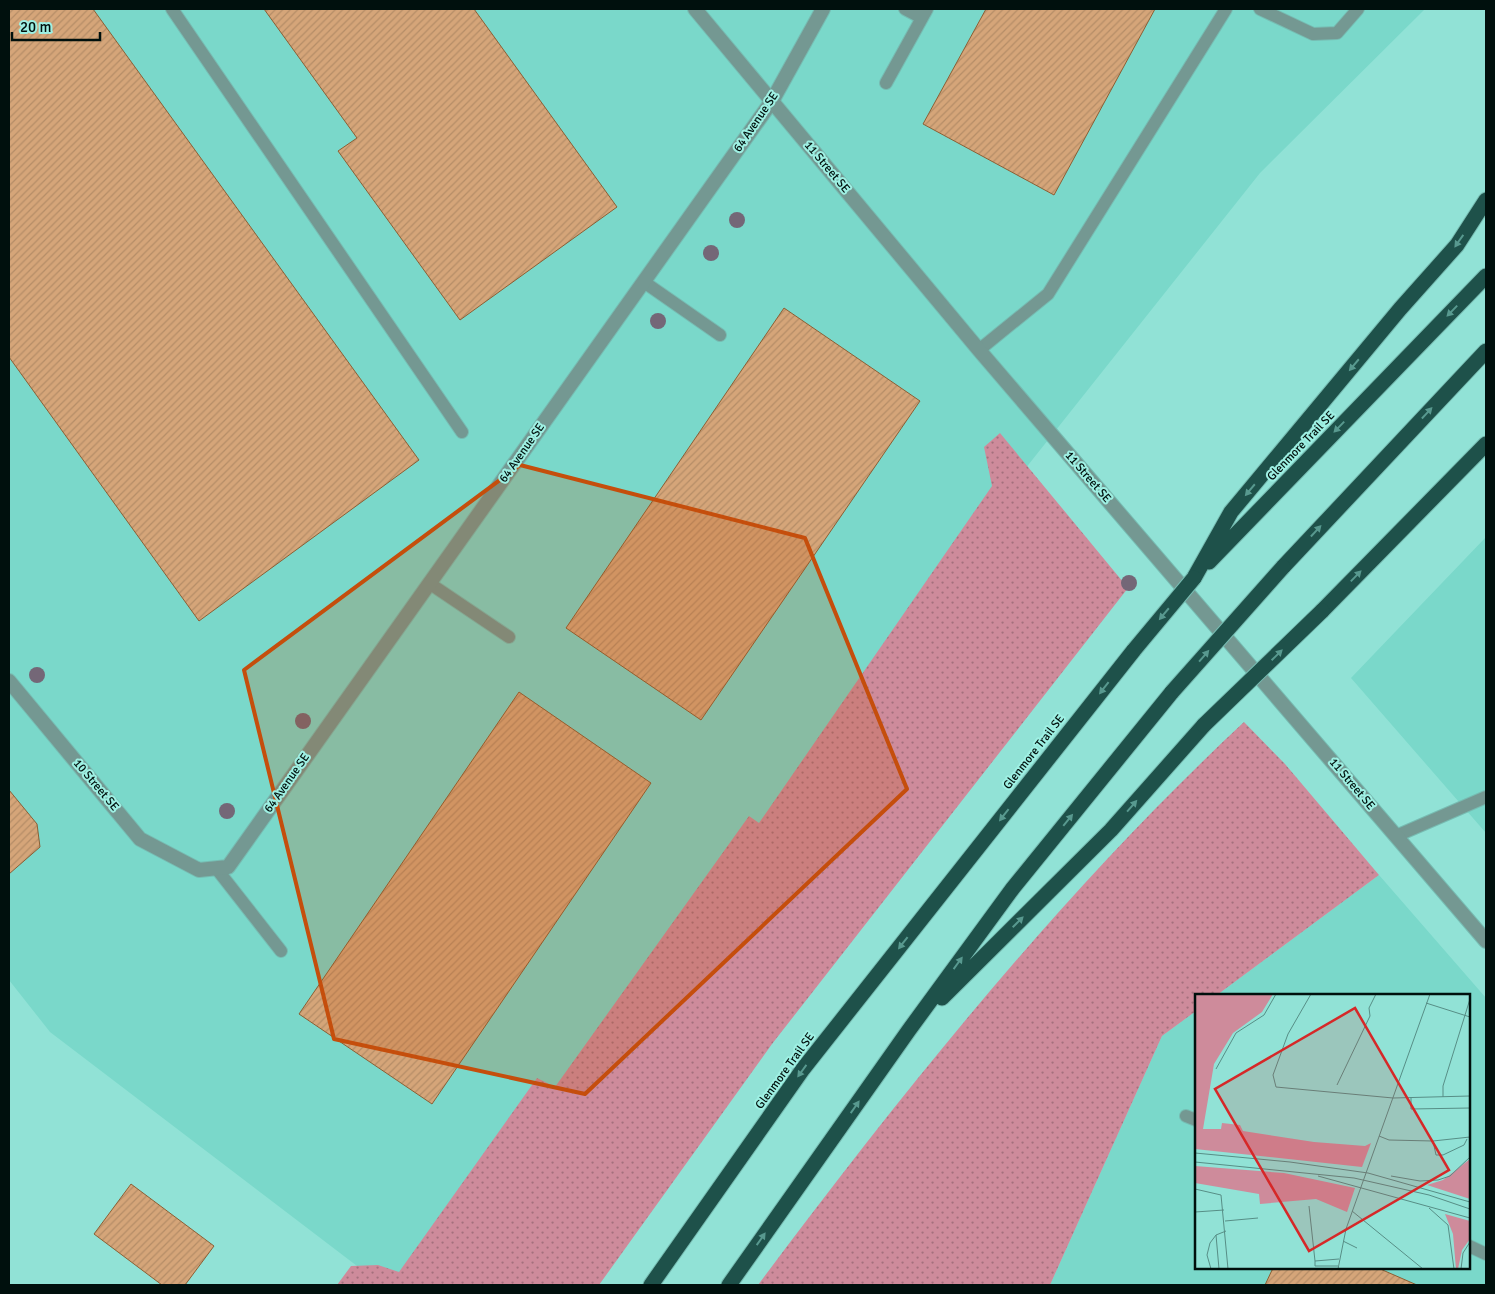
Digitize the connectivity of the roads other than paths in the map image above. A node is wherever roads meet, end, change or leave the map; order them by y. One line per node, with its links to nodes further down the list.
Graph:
1 (172, 9): 17 (lane)
2 (694, 9): 10 (street, 11 Street SE)
3 (823, 9): 10 (street, 64 Avenue SE)
4 (905, 9): 8 (lane)
5 (1226, 9): 15 (lane)
6 (1260, 9): 7 (lane)
7 (1358, 9)
8 (925, 13): 9 (lane)
9 (886, 83)
10 (772, 101): 13 (street, 64 Avenue SE); 15 (street, 11 Street SE)
11 (1486, 200): 19 (highway, one-way to 19)
12 (1486, 276): 19 (highway, Glenmore Trail SE, one-way to 19)
13 (644, 282): 14 (lane); 20 (street, 64 Avenue SE)
14 (720, 335)
15 (979, 350): 24 (street, 11 Street SE)
16 (1486, 351): 29 (highway, one-way to 16, bridge)
17 (462, 432)
18 (1484, 447): 29 (highway, one-way to 18, bridge)
19 (1194, 578): 33 (highway, Glenmore Trail SE, one-way to 33, bridge)
20 (429, 583): 21 (lane); 25 (street, 64 Avenue SE)
21 (508, 637)
22 (9, 681): 26 (street, 10 Street SE)
23 (1486, 797): 24 (lane)
24 (1396, 836): 27 (street, 11 Street SE)
25 (216, 868): 26 (street, 64 Avenue SE); 28 (lane)
26 (199, 870)
27 (1486, 941)
28 (281, 951)
29 (909, 1030): 32 (highway, one-way to 29)
30 (1470, 1246): 31 (lane)
31 (1486, 1254)
32 (731, 1282)
33 (651, 1285)

